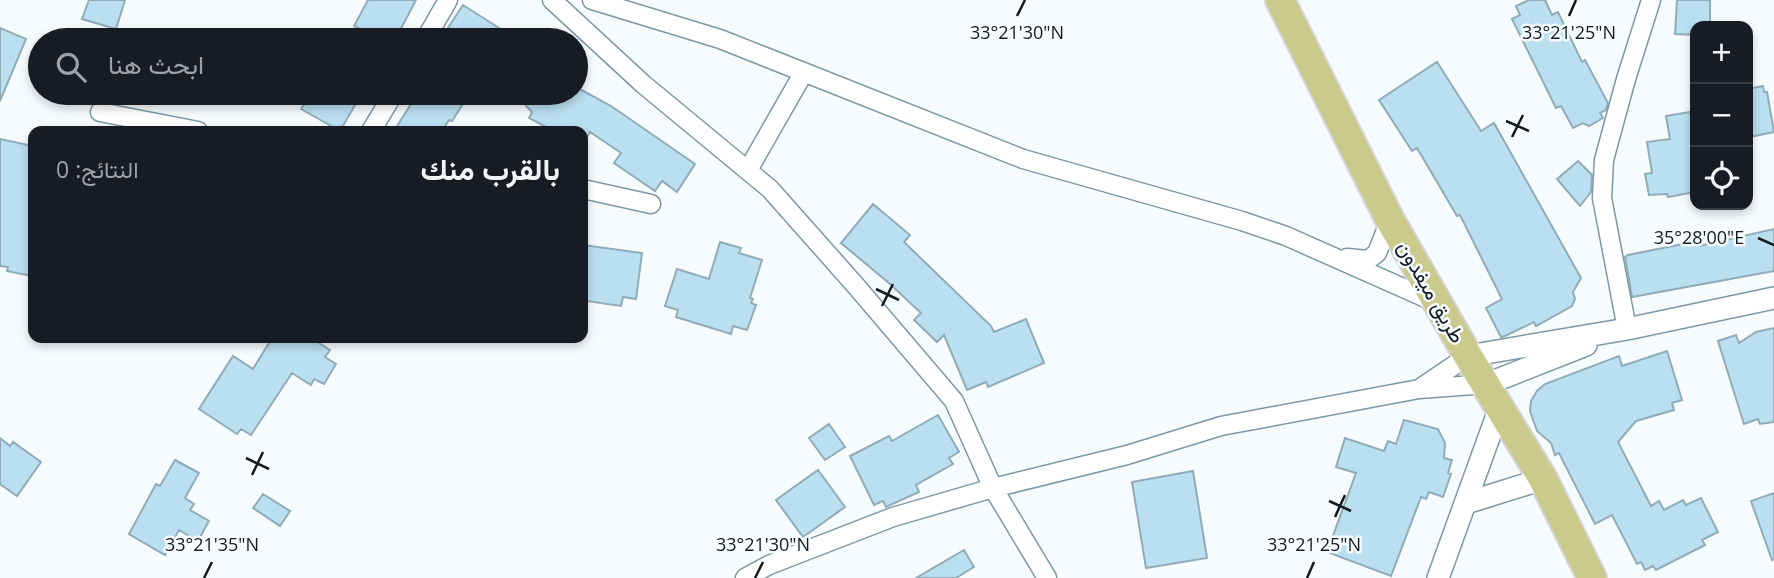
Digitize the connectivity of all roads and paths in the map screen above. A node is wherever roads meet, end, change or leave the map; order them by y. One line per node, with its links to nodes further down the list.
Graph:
1 (448, 0): 7 (street)
2 (552, 0): 8 (street)
3 (592, 0): 6 (street)
4 (1280, 0): 18 (main road, طريق ميفدون)
5 (1651, 0): 22 (street)
6 (634, 6): 10 (street)
7 (432, 28)
8 (582, 28)
9 (588, 33): 15 (street)
10 (804, 72): 15 (street); 19 (street)
11 (387, 105): 14 (street)
12 (100, 112): 13 (street)
13 (172, 126)
14 (374, 126)
15 (748, 170): 27 (street)
16 (588, 191): 17 (street)
17 (651, 204)
18 (1390, 220): 19 (street); 21 (main road, طريق ميفدون)
19 (1334, 257): 21 (street)
20 (1774, 298): 22 (street)
21 (1437, 303): 23 (main road, طريق ميفدون)
22 (1627, 329): 23 (street); 25 (street)
23 (1468, 356): 24 (street); 25 (main road, طريق ميفدون)
24 (1419, 389): 25 (street); 27 (street)
25 (1493, 396): 26 (main road, طريق ميفدون); 28 (street)
26 (1543, 479): 28 (street); 32 (main road, طريق ميفدون)
27 (993, 488): 29 (street); 30 (street)
28 (1466, 503): 31 (street)
29 (745, 578)
30 (1047, 578)
31 (1438, 578)
32 (1592, 578)

